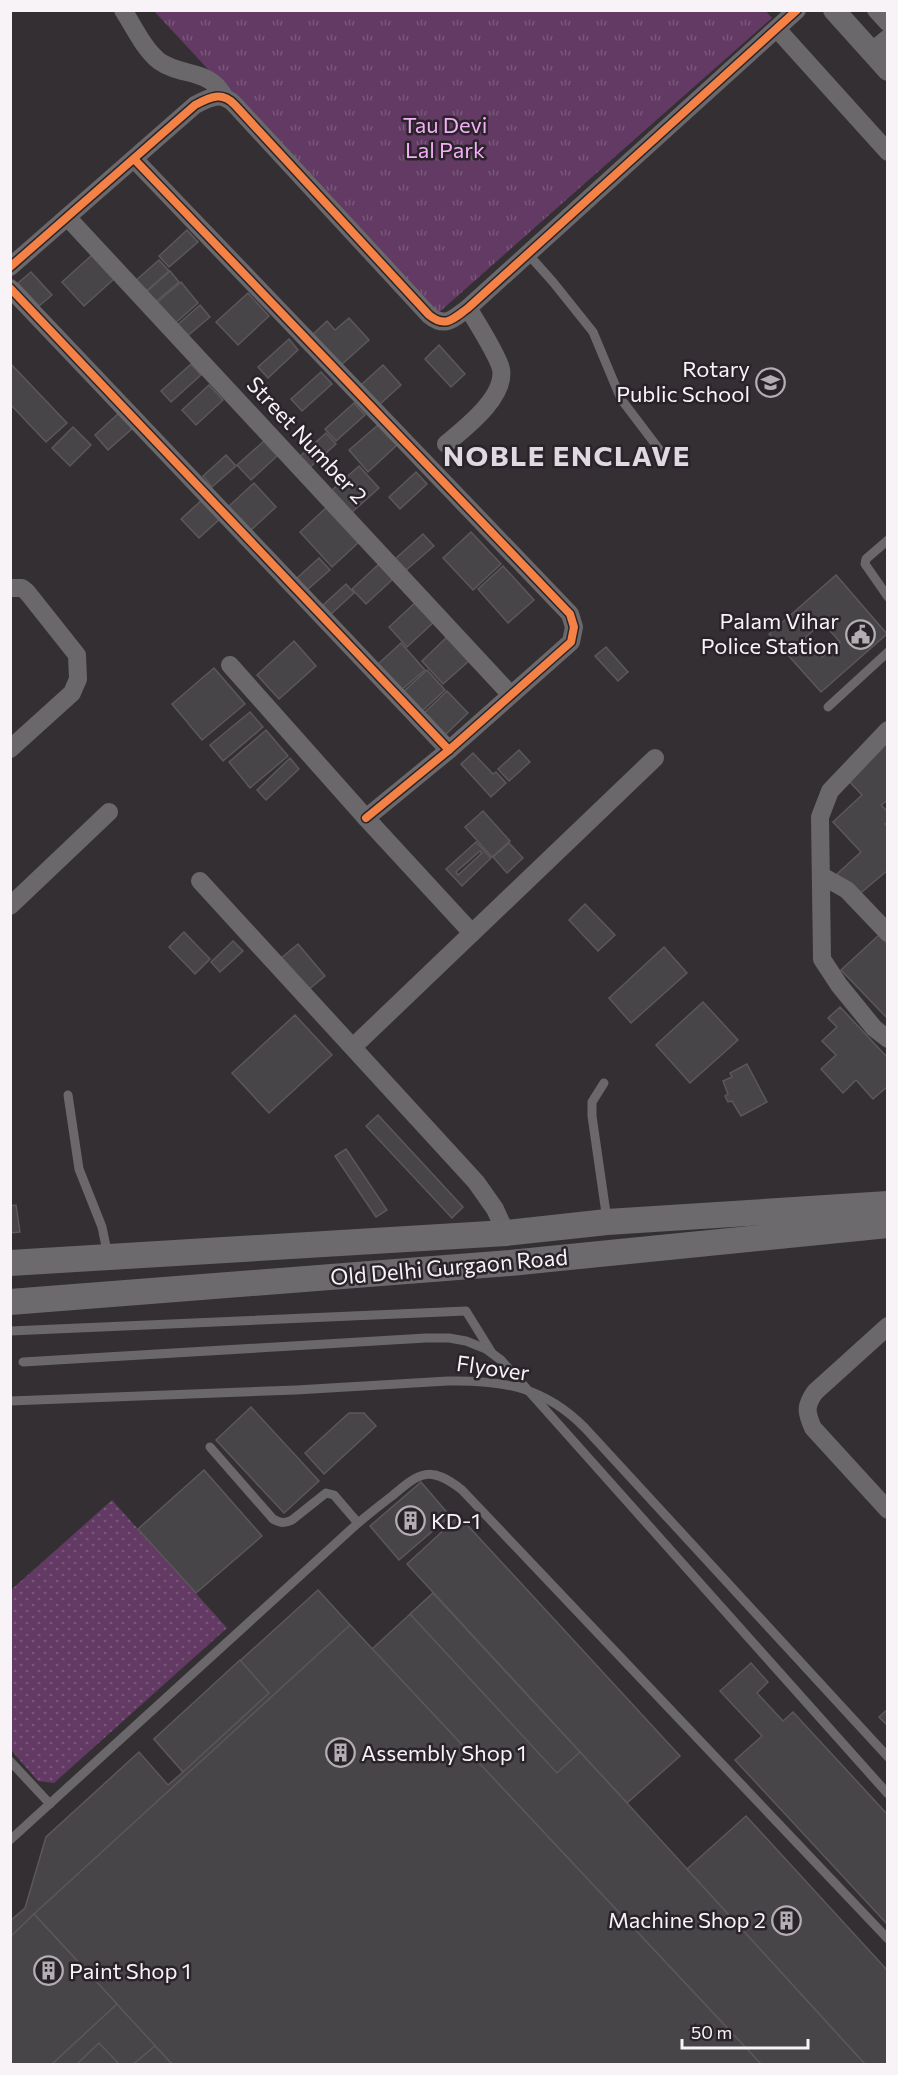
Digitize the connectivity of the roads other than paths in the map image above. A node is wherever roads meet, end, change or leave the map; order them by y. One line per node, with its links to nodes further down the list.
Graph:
1 (123, 10): 9 (street)
2 (797, 10): 6 (street)
3 (834, 10): 7 (street)
4 (876, 10): 5 (street)
5 (888, 23)
6 (777, 30): 10 (street); 13 (street)
7 (880, 44): 8 (street)
8 (888, 70)
9 (224, 96): 11 (street); 16 (street)
10 (888, 152)
11 (134, 159): 12 (street); 24 (street)
12 (68, 218): 14 (street); 24 (street, Street Number 2)
13 (528, 254): 16 (street); 18 (lane)
14 (10, 267)
15 (10, 288): 28 (street)
16 (468, 308): 17 (street)
17 (446, 444)
18 (666, 457)
19 (888, 540): 21 (lane)
20 (10, 588): 27 (street)
21 (888, 597)
22 (888, 652): 25 (lane)
23 (230, 664): 31 (street)
24 (510, 694): 28 (street)
25 (828, 707)
26 (888, 730): 32 (street)
27 (10, 749)
28 (449, 750): 31 (street)
29 (655, 758): 35 (street)
30 (110, 812): 34 (street)
31 (366, 818): 35 (street)
32 (822, 876): 36 (street); 37 (street)
33 (200, 881): 38 (street)
34 (10, 906)
35 (472, 933): 38 (street)
36 (888, 933)
37 (888, 1039)
38 (353, 1047): 45 (street)
39 (604, 1083): 42 (lane)
40 (68, 1095): 47 (lane)
41 (888, 1204): 42 (main road, Old Delhi Gurgaon Road)
42 (607, 1222): 44 (main road, Old Delhi Gurgaon Road)
43 (888, 1224): 46 (main road, Old Delhi Gurgaon Road)
44 (563, 1227): 45 (main road, Old Delhi Gurgaon Road); 46 (main road)
45 (506, 1233): 47 (main road, Old Delhi Gurgaon Road)
46 (566, 1257): 49 (main road, Old Delhi Gurgaon Road)
47 (108, 1258): 48 (main road, Old Delhi Gurgaon Road)
48 (10, 1263)
49 (10, 1302)
50 (888, 1326): 56 (street)
51 (10, 1331): 52 (lane)
52 (493, 1354): 53 (lane); 60 (lane)
53 (23, 1362)
54 (10, 1401): 58 (lane, Flyover, bridge)
55 (210, 1447): 57 (lane)
56 (888, 1510)
57 (358, 1523): 61 (lane); 63 (lane)
58 (888, 1757)
59 (10, 1761): 61 (lane)
60 (888, 1794)
61 (50, 1804): 62 (lane)
62 (10, 1840)
63 (888, 1939)

